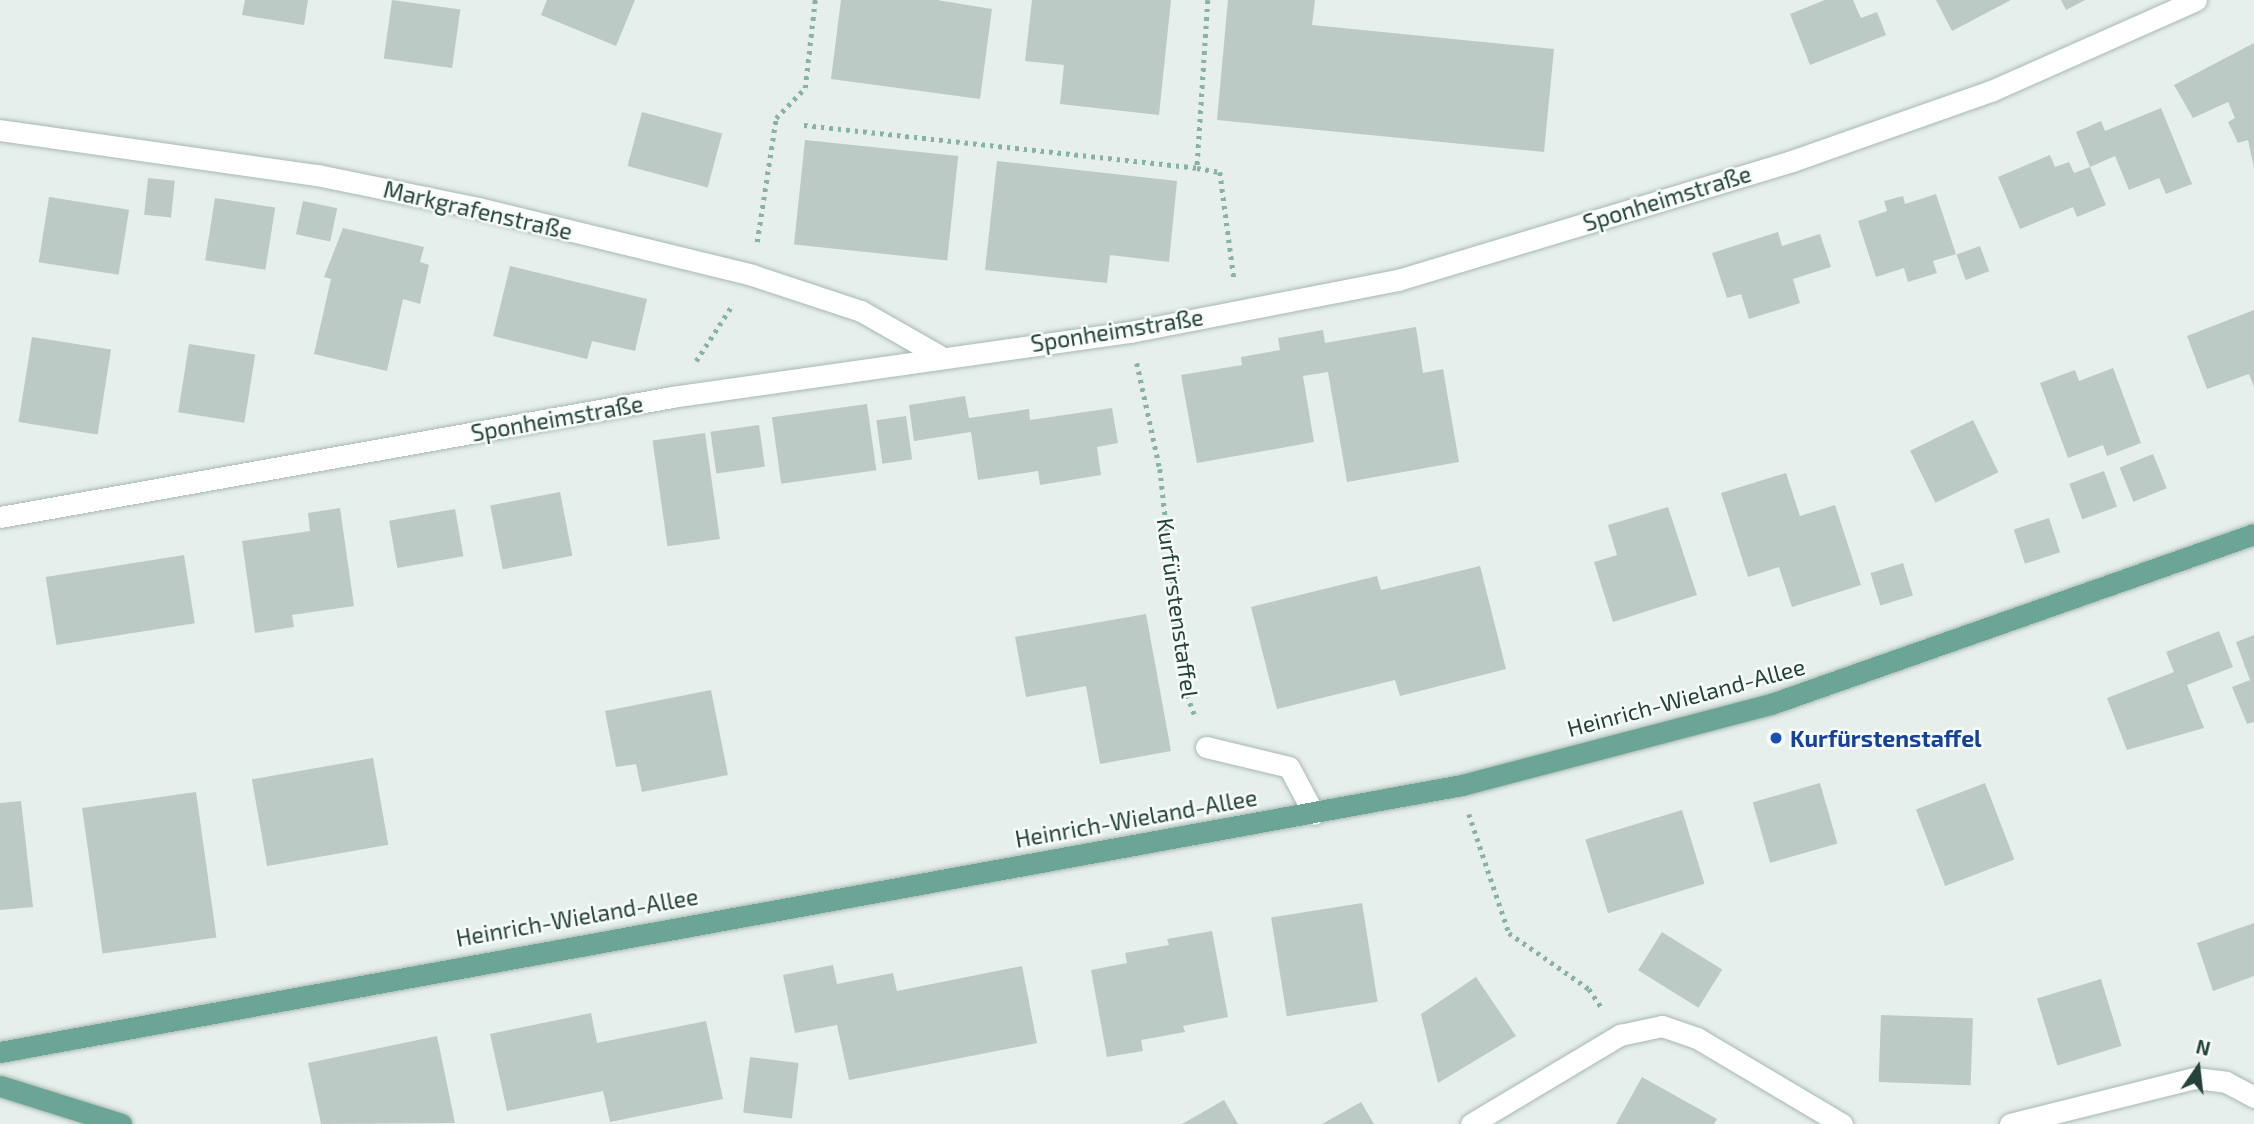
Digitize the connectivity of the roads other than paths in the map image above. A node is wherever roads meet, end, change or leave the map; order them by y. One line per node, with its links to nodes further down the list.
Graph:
1 (2196, 0): 3 (street, Sponheimstraße)
2 (0, 130): 3 (street, Markgrafenstraße)
3 (938, 355): 4 (street, Sponheimstraße)
4 (0, 517)
5 (2254, 534): 7 (main road, Heinrich-Wieland-Allee)
6 (1206, 747): 7 (street)
7 (1314, 814): 8 (main road, Heinrich-Wieland-Allee)
8 (0, 1052)
9 (0, 1086): 11 (main road)
10 (2254, 1097): 14 (street)
11 (121, 1124)
12 (1471, 1124): 13 (street)
13 (1842, 1124)
14 (2010, 1124)

